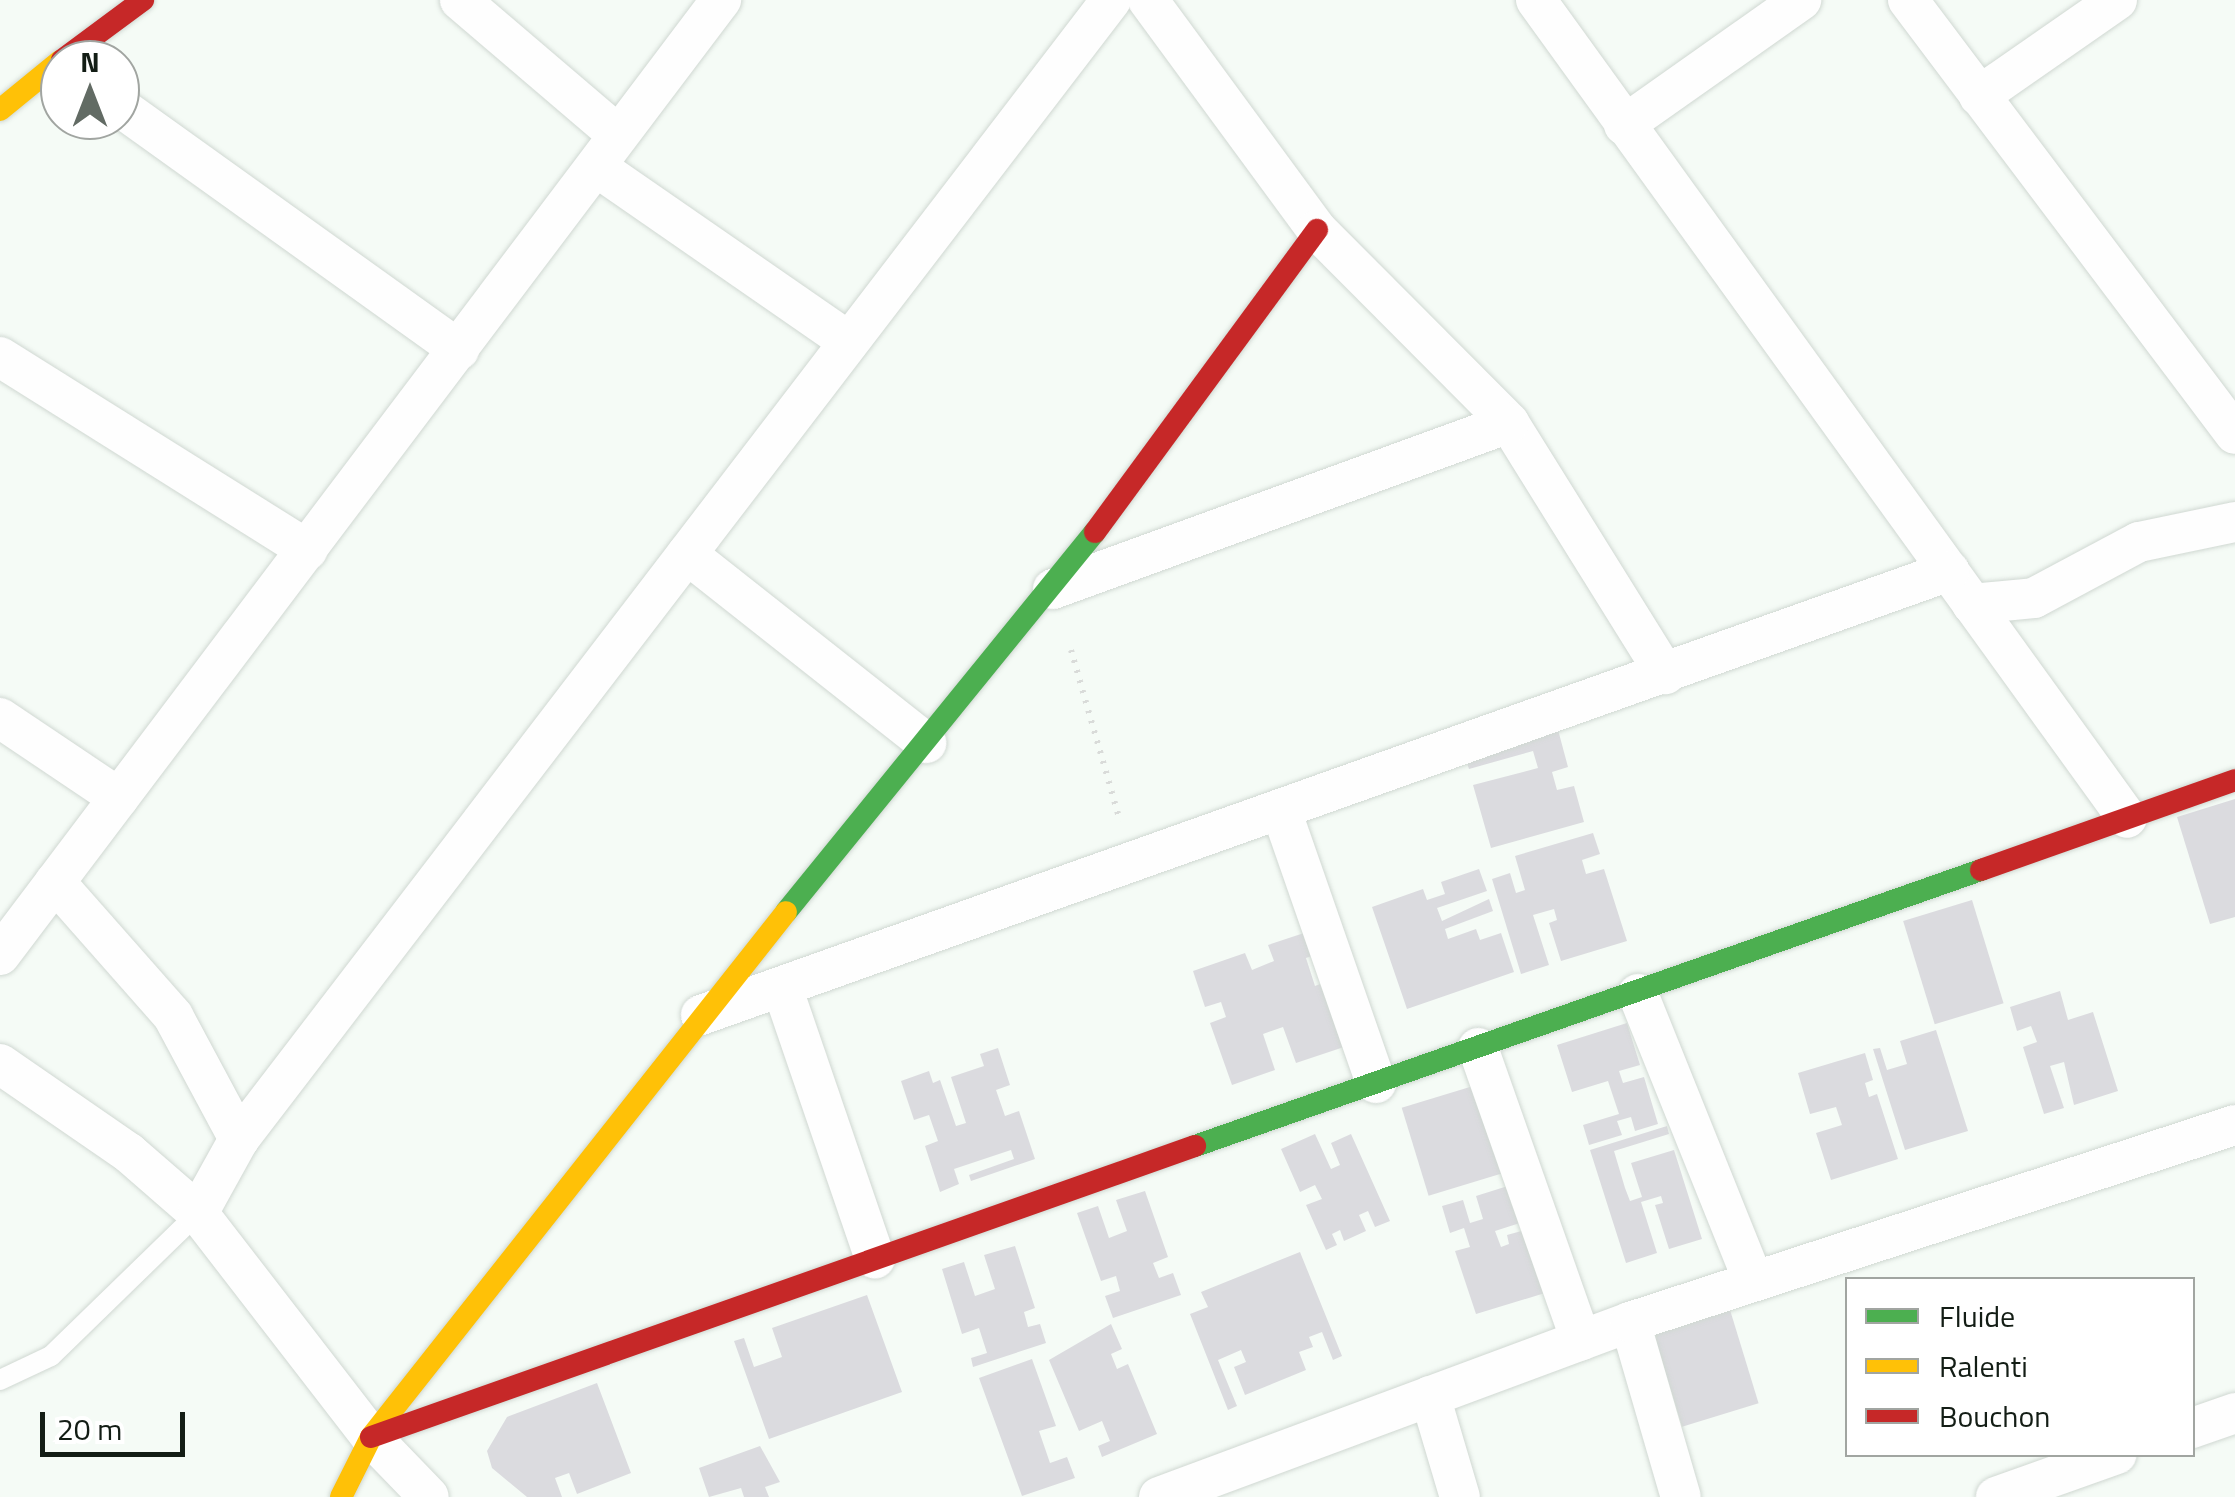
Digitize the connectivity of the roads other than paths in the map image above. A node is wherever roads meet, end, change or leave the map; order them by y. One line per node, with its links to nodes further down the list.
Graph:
1 (143, 0): 10 (street)
2 (460, 0): 16 (street)
3 (721, 0): 16 (street)
4 (1111, 0): 18 (street)
5 (1148, 0): 17 (street)
6 (1536, 0): 15 (street)
7 (1802, 0): 15 (street)
8 (1908, 0): 12 (street)
9 (2117, 0): 12 (street)
10 (89, 40)
11 (40, 78): 13 (street)
12 (1980, 96): 22 (street)
13 (0, 110)
14 (140, 120): 19 (street)
15 (1624, 125): 26 (street)
16 (608, 151): 18 (street); 19 (street)
17 (1317, 230): 21 (street); 27 (street)
18 (849, 342): 25 (street)
19 (460, 350): 24 (street)
20 (0, 357): 24 (street)
21 (1509, 423): 27 (street); 29 (street)
22 (2235, 434)
23 (2235, 522): 28 (street)
24 (308, 550): 33 (street)
25 (686, 554): 31 (street); 45 (street)
26 (1949, 571): 28 (street); 29 (street)
27 (1053, 589): 31 (street)
28 (1972, 604): 35 (street)
29 (1665, 674): 34 (street)
30 (0, 718): 33 (street)
31 (926, 742): 40 (street)
32 (2235, 780): 35 (street)
33 (119, 798): 36 (street)
34 (1282, 813): 38 (street); 43 (street)
35 (2127, 818): 39 (street)
36 (56, 882): 37 (street); 45 (street)
37 (0, 955)
38 (782, 987): 40 (street); 47 (street)
39 (1638, 994): 41 (street); 48 (street)
40 (702, 1015): 55 (street)
41 (1478, 1048): 43 (street); 50 (street)
42 (0, 1064): 46 (street)
43 (1376, 1082): 47 (street)
44 (2235, 1125): 48 (street)
45 (239, 1139): 46 (street)
46 (198, 1214): 51 (lane); 55 (street)
47 (875, 1260): 55 (street)
48 (1753, 1280): 49 (street)
49 (1630, 1322): 50 (street); 61 (street)
50 (1581, 1340): 52 (street)
51 (0, 1380)
52 (1430, 1396): 59 (street); 60 (street)
53 (2235, 1413): 54 (street)
54 (2195, 1427)
55 (370, 1437): 57 (street); 58 (street)
56 (2108, 1457): 62 (street)
57 (341, 1497)
58 (430, 1497)
59 (1158, 1497)
60 (1460, 1497)
61 (1681, 1497)
62 (1996, 1497)

